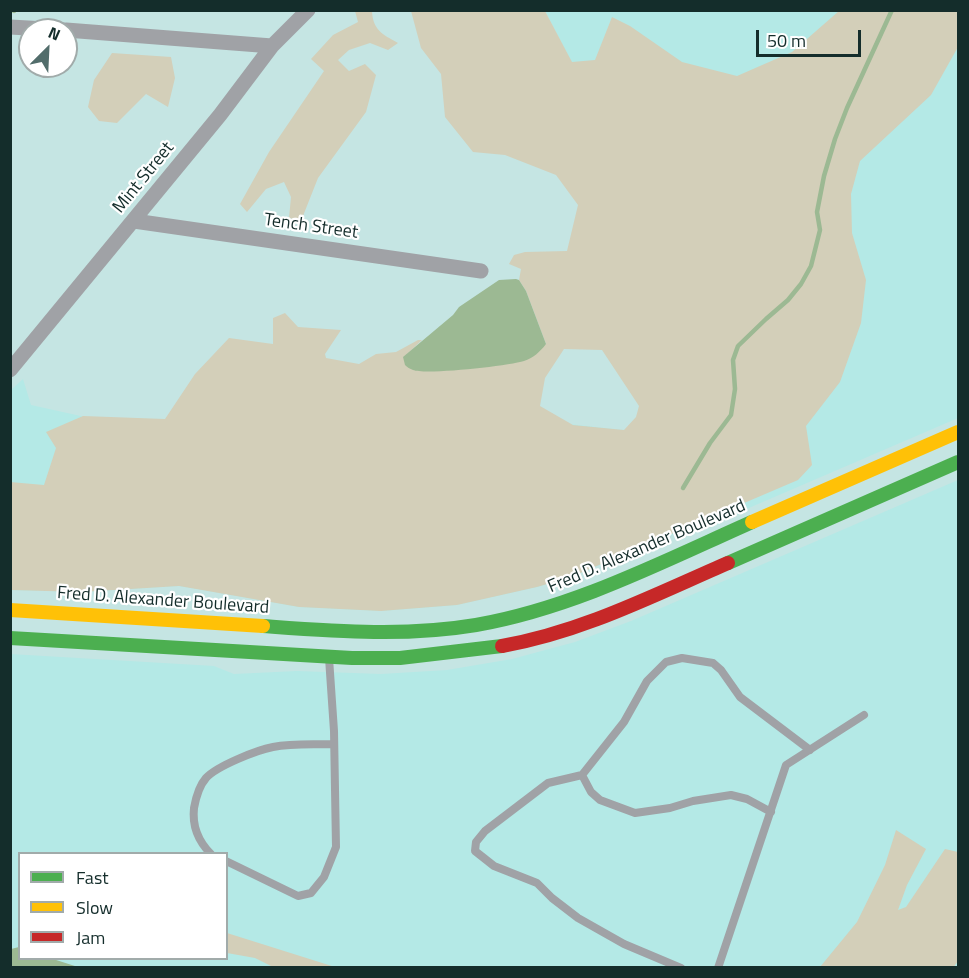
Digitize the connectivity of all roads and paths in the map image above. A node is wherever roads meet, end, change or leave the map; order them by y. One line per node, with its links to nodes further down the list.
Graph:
1 (308, 10): 3 (street, Mint Street)
2 (78, 31): 3 (street)
3 (272, 46): 4 (street, Mint Street)
4 (134, 220): 5 (street, Tench Street); 6 (street, Mint Street)
5 (481, 271)
6 (10, 370)
7 (958, 432): 10 (main road, Fred D. Alexander Boulevard)
8 (958, 462): 13 (main road)
9 (10, 610): 10 (main road, Fred D. Alexander Boulevard)
10 (198, 621): 12 (main road)
11 (10, 638): 12 (main road)
12 (197, 648): 13 (main road)
13 (329, 657): 15 (lane)
14 (864, 715): 16 (lane)
15 (334, 744): 19 (lane); 20 (lane)
16 (810, 750): 17 (lane); 18 (lane)
17 (582, 775): 18 (lane); 21 (lane)
18 (771, 812): 22 (lane)
19 (209, 852)
20 (228, 862)
21 (681, 968)
22 (718, 968)

